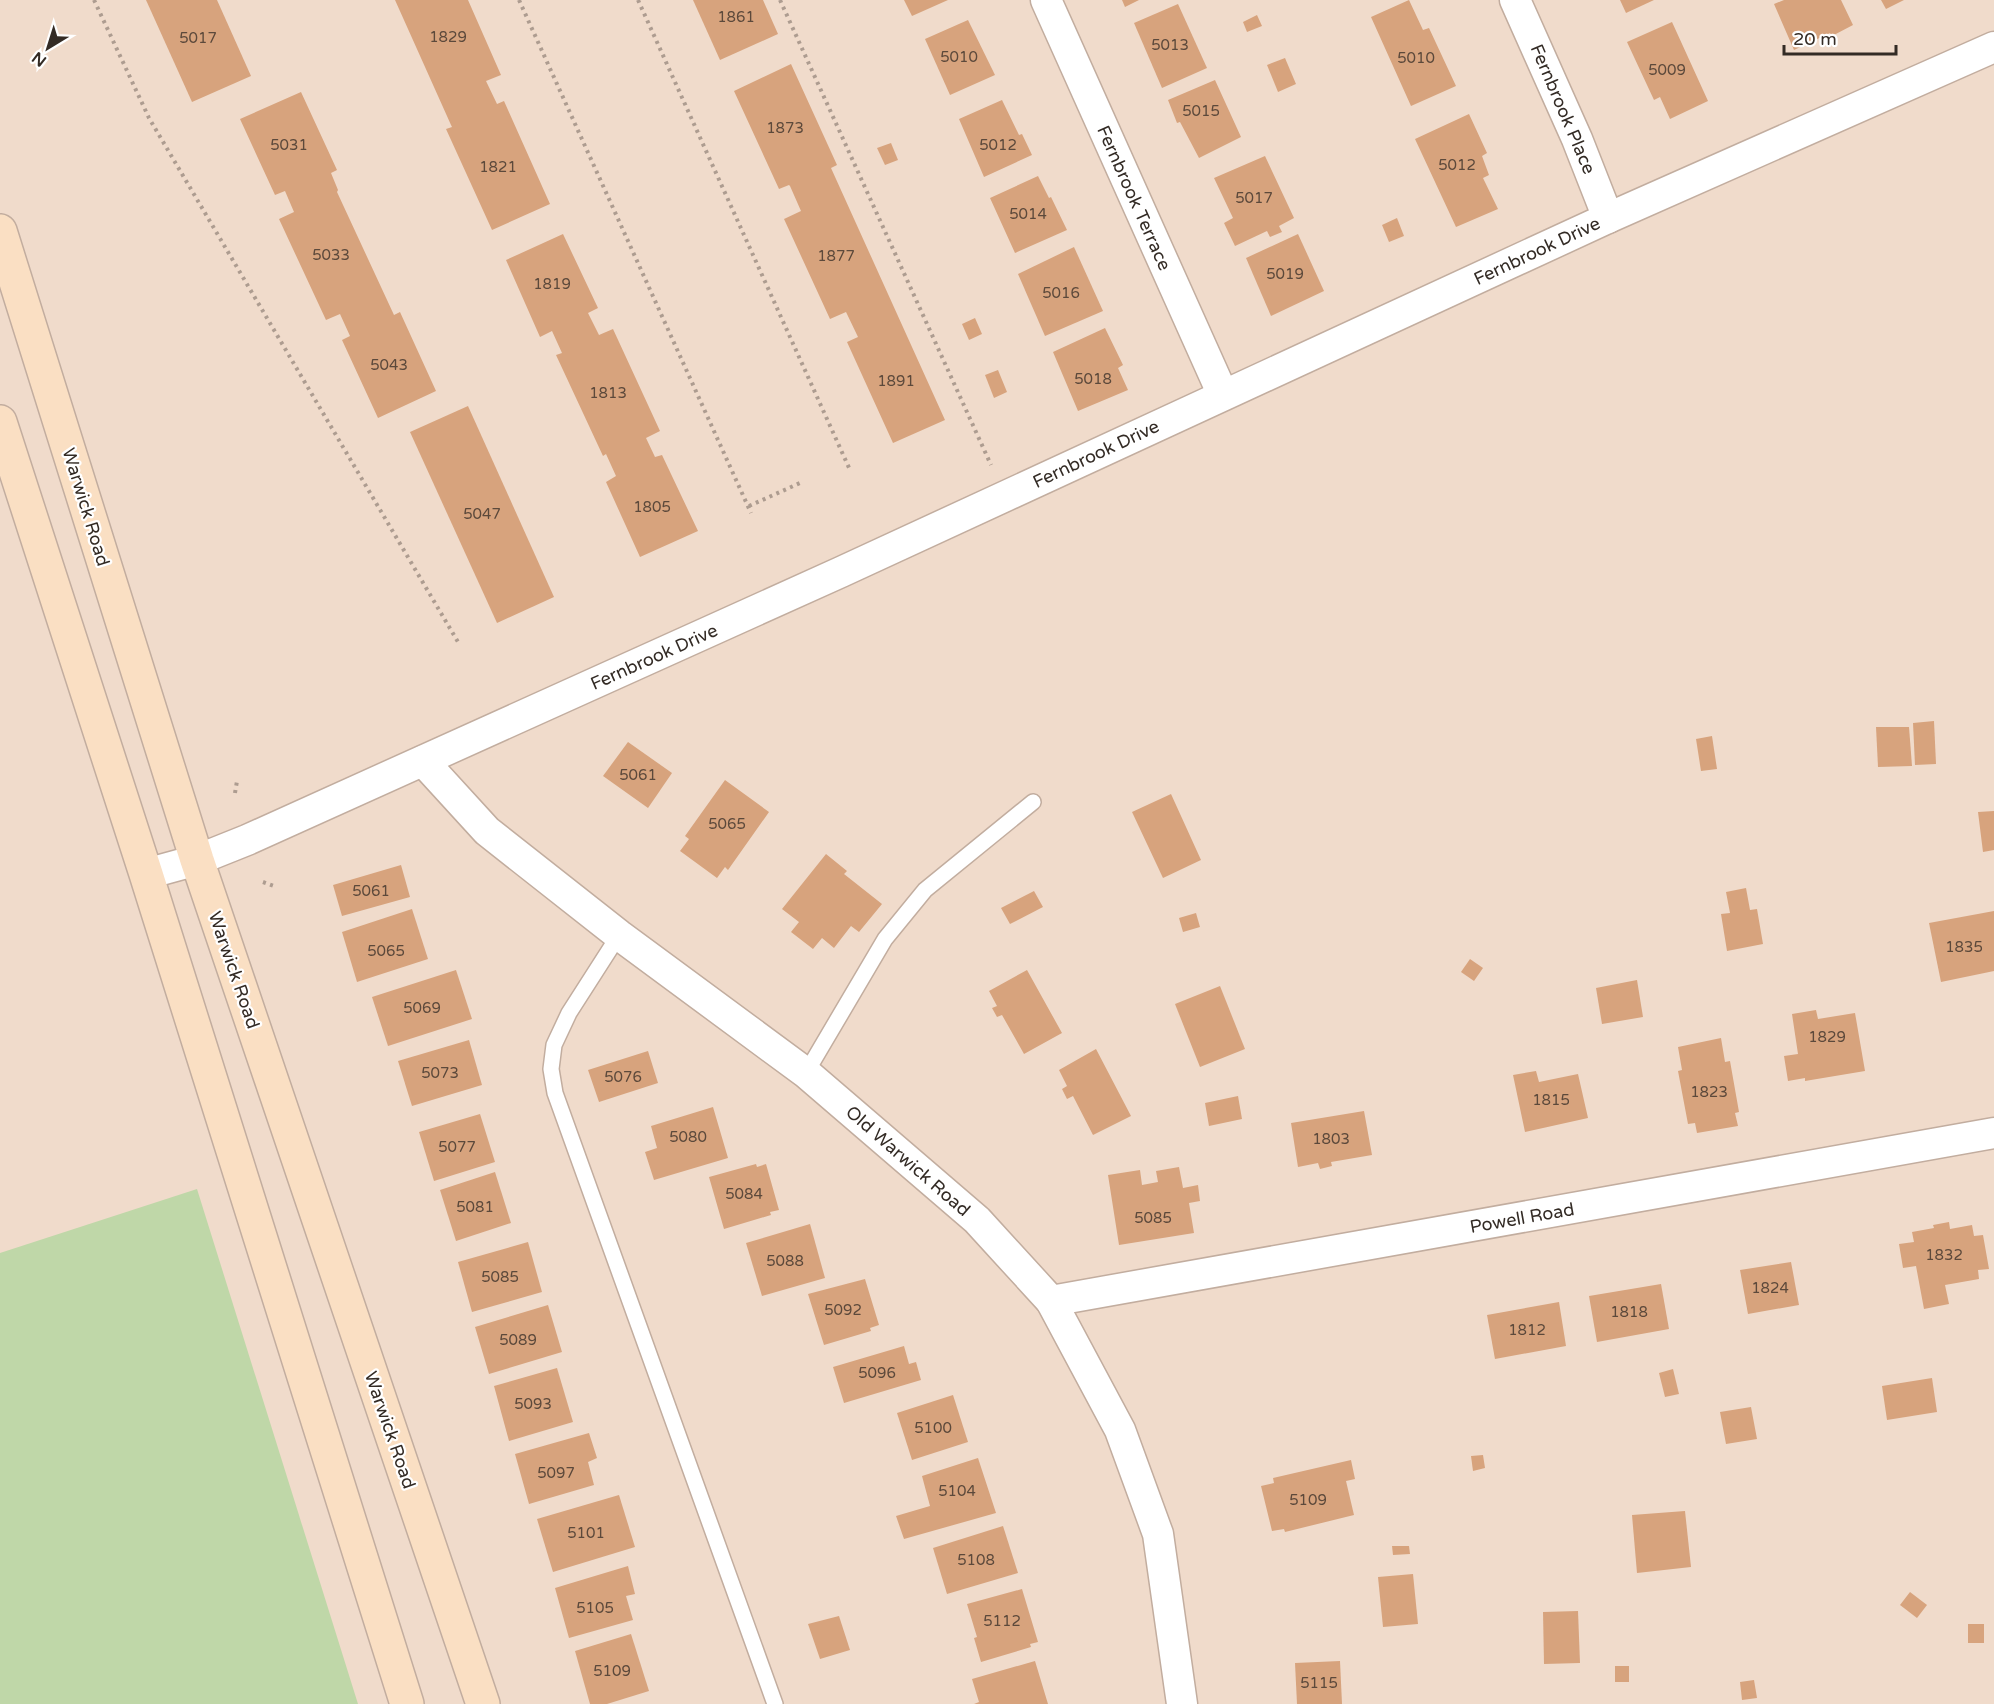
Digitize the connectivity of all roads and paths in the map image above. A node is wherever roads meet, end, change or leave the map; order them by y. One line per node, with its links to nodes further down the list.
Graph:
1 (94, 0): 17 (path)
2 (519, 0): 15 (path)
3 (638, 0): 12 (path)
4 (780, 0): 13 (path)
5 (1046, 0): 10 (street, Fernbrook Terrace)
6 (1515, 0): 8 (street, Fernbrook Place)
7 (1994, 46): 8 (street, Fernbrook Drive)
8 (1608, 218): 10 (street, Fernbrook Drive)
9 (0, 231): 22 (main road, Warwick Road)
10 (1223, 395): 18 (street, Fernbrook Drive)
11 (0, 422): 23 (main road)
12 (850, 470)
13 (994, 474)
14 (800, 483): 15 (path)
15 (748, 506): 16 (path)
16 (751, 513)
17 (458, 642)
18 (423, 761): 22 (street, Fernbrook Drive); 26 (street, Old Warwick Road)
19 (237, 781): 20 (path)
20 (235, 793)
21 (1033, 802): 27 (lane)
22 (197, 860): 23 (street, Fernbrook Drive); 31 (main road, Warwick Road)
23 (146, 874): 30 (main road)
24 (263, 882): 25 (path)
25 (274, 886)
26 (619, 935): 27 (street, Old Warwick Road); 32 (lane)
27 (806, 1073): 29 (street, Old Warwick Road)
28 (1994, 1133): 29 (street, Powell Road)
29 (1051, 1301): 33 (street, Old Warwick Road)
30 (407, 1704)
31 (483, 1704)
32 (775, 1704)
33 (1182, 1704)

